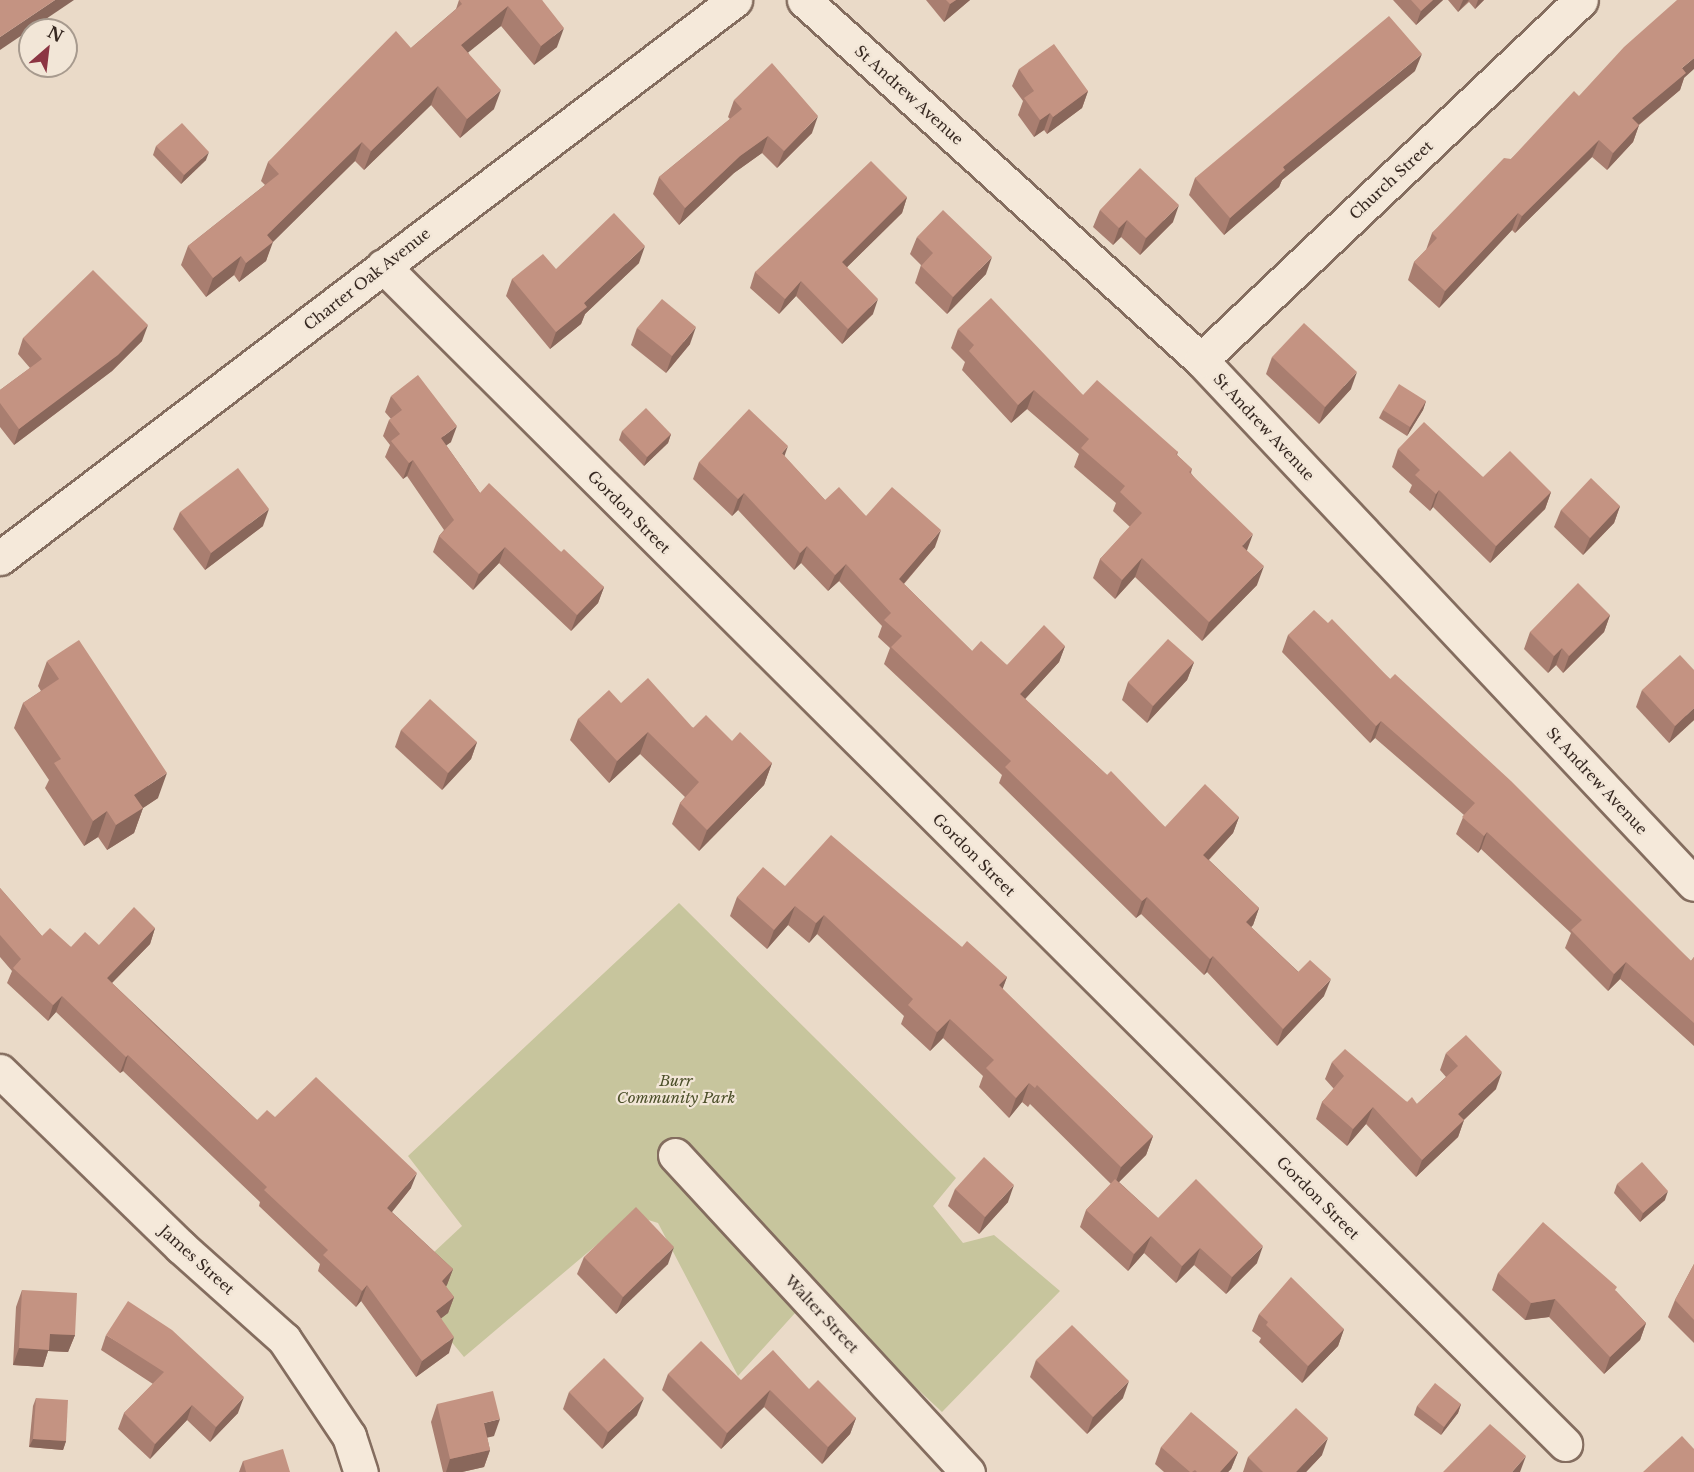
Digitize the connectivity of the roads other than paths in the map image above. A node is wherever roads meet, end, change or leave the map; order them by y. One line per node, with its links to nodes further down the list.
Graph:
1 (735, 0): 4 (street, Charter Oak Avenue)
2 (804, 0): 5 (street, St Andrew Avenue)
3 (1581, 0): 5 (street, Church Street)
4 (383, 266): 6 (street, Charter Oak Avenue); 10 (street, Gordon Street)
5 (1201, 360): 7 (street, St Andrew Avenue)
6 (0, 558)
7 (1694, 884)
8 (0, 1071): 11 (street, James Street)
9 (675, 1155): 12 (street, Walter Street)
10 (1564, 1444)
11 (361, 1472)
12 (968, 1472)

